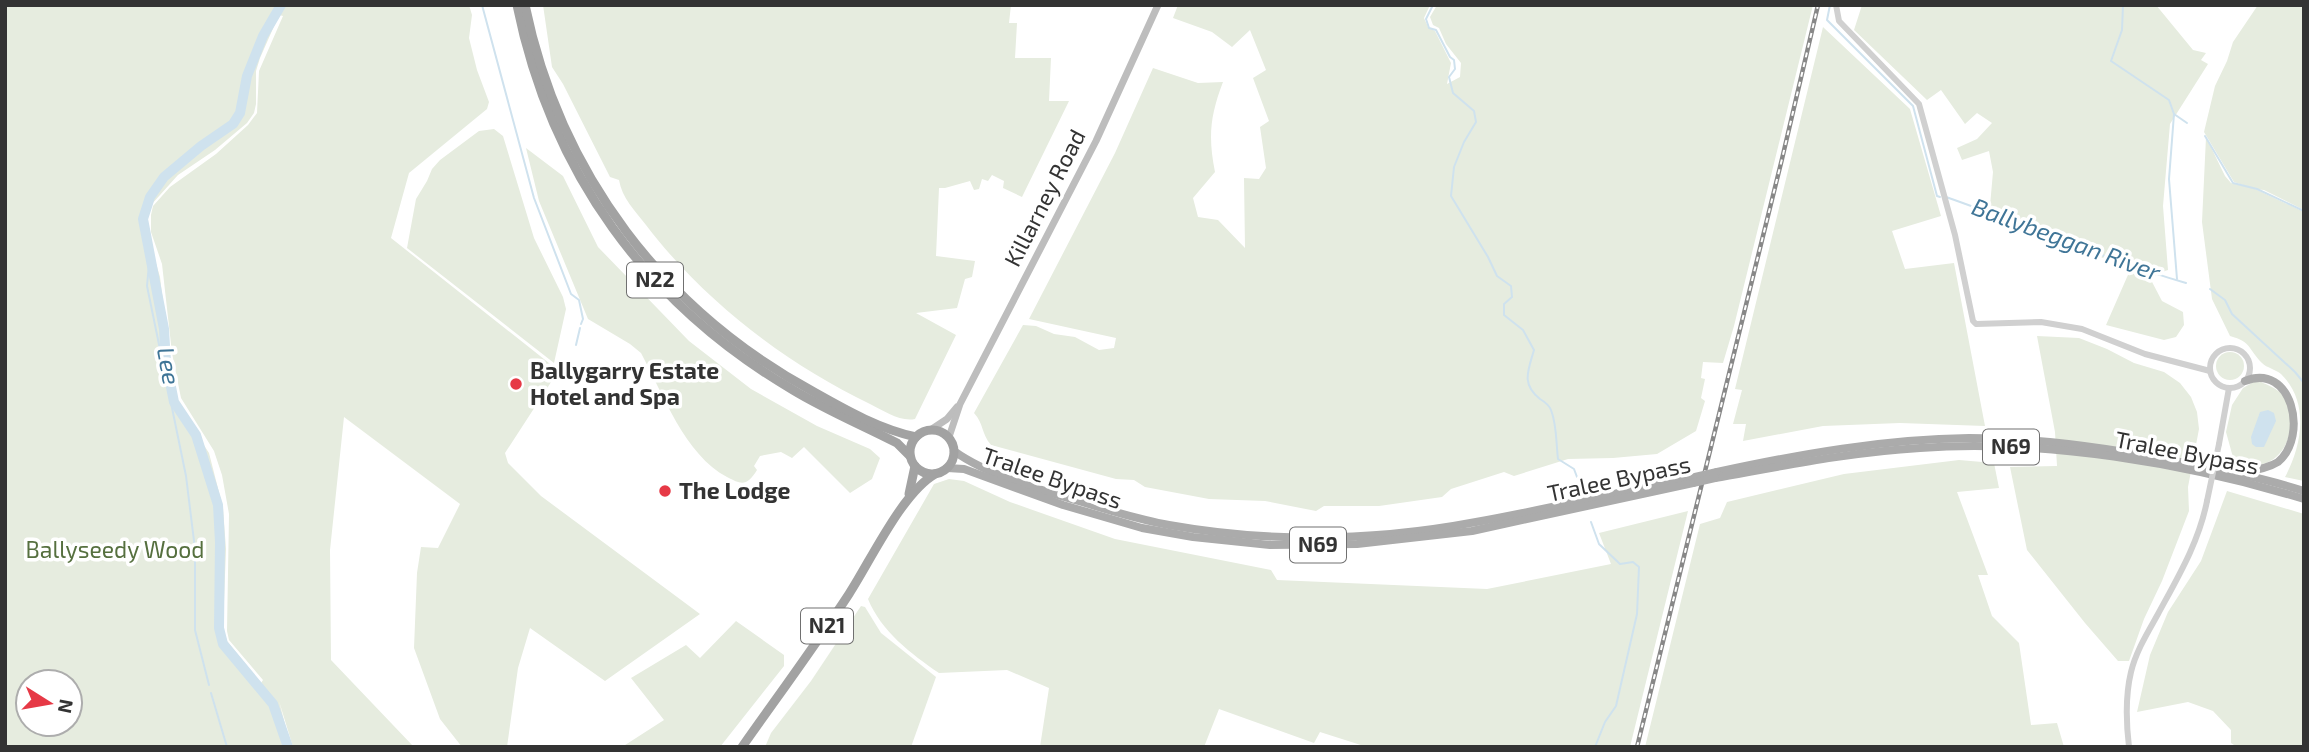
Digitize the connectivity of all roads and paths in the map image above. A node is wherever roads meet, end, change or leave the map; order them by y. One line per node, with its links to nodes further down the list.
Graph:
1 (517, 5): 13 (highway, N22)
2 (525, 5): 10 (highway, N22)
3 (1158, 5): 8 (main road, Killarney Road)
4 (1836, 5): 5 (street)
5 (2210, 371): 6 (street); 7 (street)
6 (2245, 381): 7 (street); 16 (main road)
7 (2229, 388): 24 (street, bridge)
8 (960, 404): 9 (main road, Killarney Road); 11 (main road, Killarney Road)
9 (932, 429): 10 (highway); 11 (highway)
10 (916, 437): 13 (highway)
11 (949, 437): 12 (highway)
12 (954, 451): 15 (highway); 19 (main road, Tralee Bypass / N69)
13 (910, 456): 14 (highway, N22)
14 (915, 466): 17 (highway); 22 (highway, N21)
15 (947, 468): 17 (highway); 19 (main road, Tralee Bypass / N69)
16 (2235, 473): 18 (main road, Tralee Bypass / N69); 20 (main road, Tralee Bypass / N69)
17 (935, 474): 22 (highway, N21)
18 (1716, 475): 19 (main road, Tralee Bypass / N69, bridge); 21 (main road, Tralee Bypass / N69)
19 (1694, 480)
20 (2304, 491)
21 (2304, 499)
22 (906, 502): 23 (highway, N21)
23 (742, 747)
24 (2129, 747)

